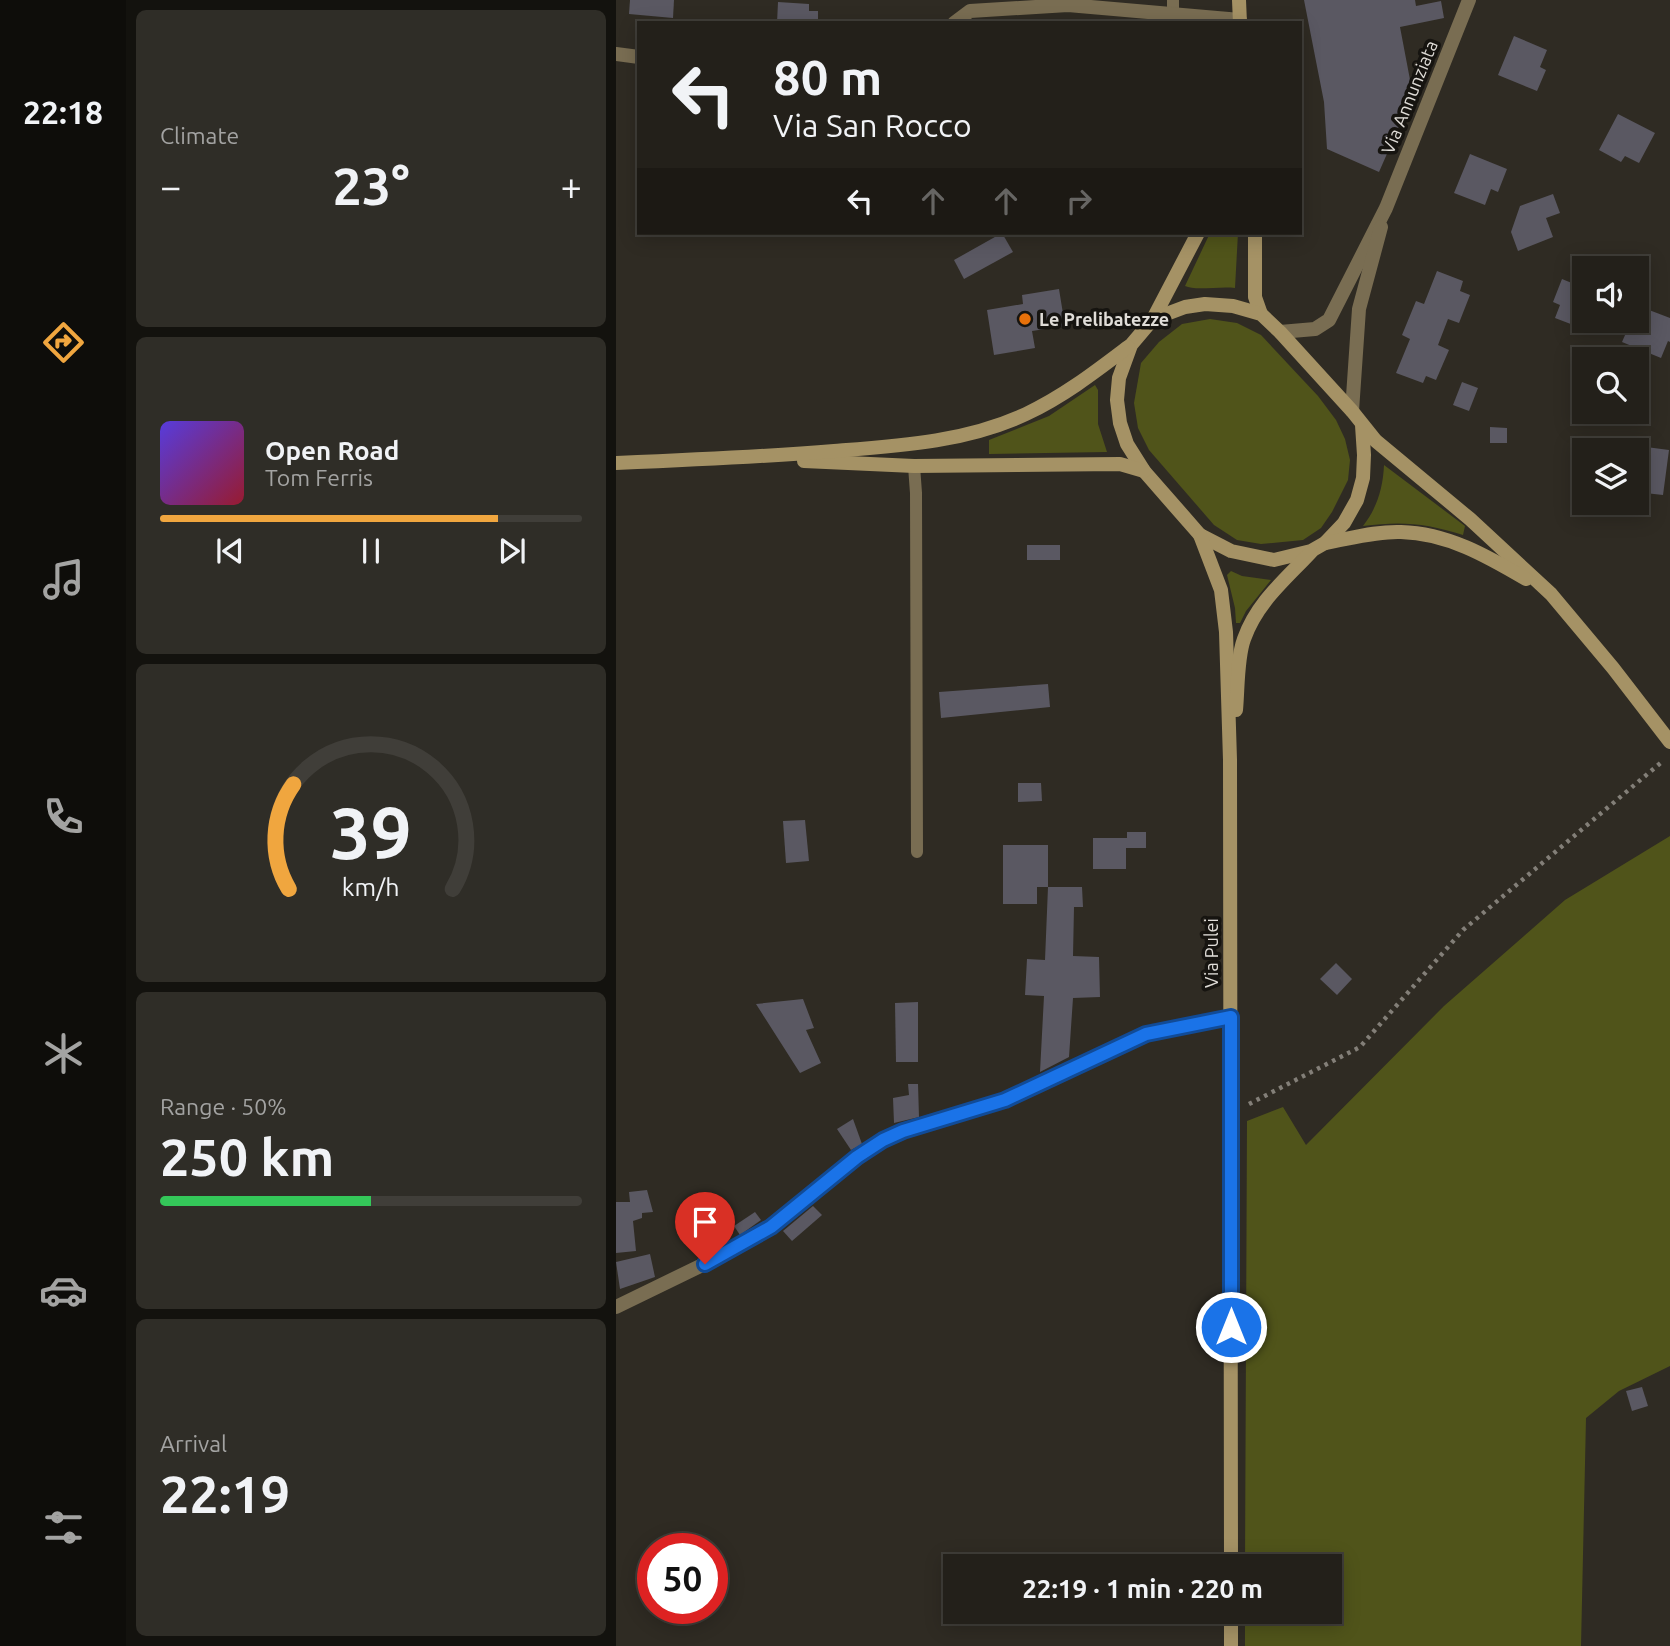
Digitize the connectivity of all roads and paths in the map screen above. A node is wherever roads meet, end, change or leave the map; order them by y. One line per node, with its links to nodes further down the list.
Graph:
1 (1238, 0): 6 (main road)
2 (1469, 0): 9 (street, Via Annunziata)
3 (1173, 7): 4 (street); 5 (street)
4 (957, 21)
5 (1236, 21)
6 (1240, 21)
7 (616, 54): 8 (street)
8 (637, 57)
9 (1386, 208): 14 (street); 16 (street)
10 (1197, 235): 13 (main road)
11 (1255, 235): 12 (main road)
12 (1261, 314): 13 (main road); 14 (main road)
13 (1153, 319): 15 (main road)
14 (1280, 332): 16 (main road)
15 (1131, 345): 18 (main road); 21 (main road)
16 (1352, 411): 17 (main road)
17 (1362, 425): 23 (main road); 25 (main road)
18 (743, 458): 19 (main road); 20 (main road)
19 (616, 463)
20 (914, 466): 21 (main road); 29 (lane)
21 (1144, 471): 22 (main road)
22 (1200, 536): 24 (main road); 28 (main road)
23 (1325, 543): 24 (main road); 25 (main road)
24 (1311, 551): 28 (main road)
25 (1551, 594): 26 (main road)
26 (1670, 742)
27 (1670, 755): 31 (path)
28 (1230, 760): 30 (main road, Via Pulei)
29 (917, 852)
30 (1231, 1017): 31 (main road, Via Pulei); 32 (street)
31 (1231, 1114): 33 (main road, Via Pulei)
32 (616, 1307)
33 (1231, 1554)
34 (1231, 1624): 35 (main road)
35 (1231, 1646)

